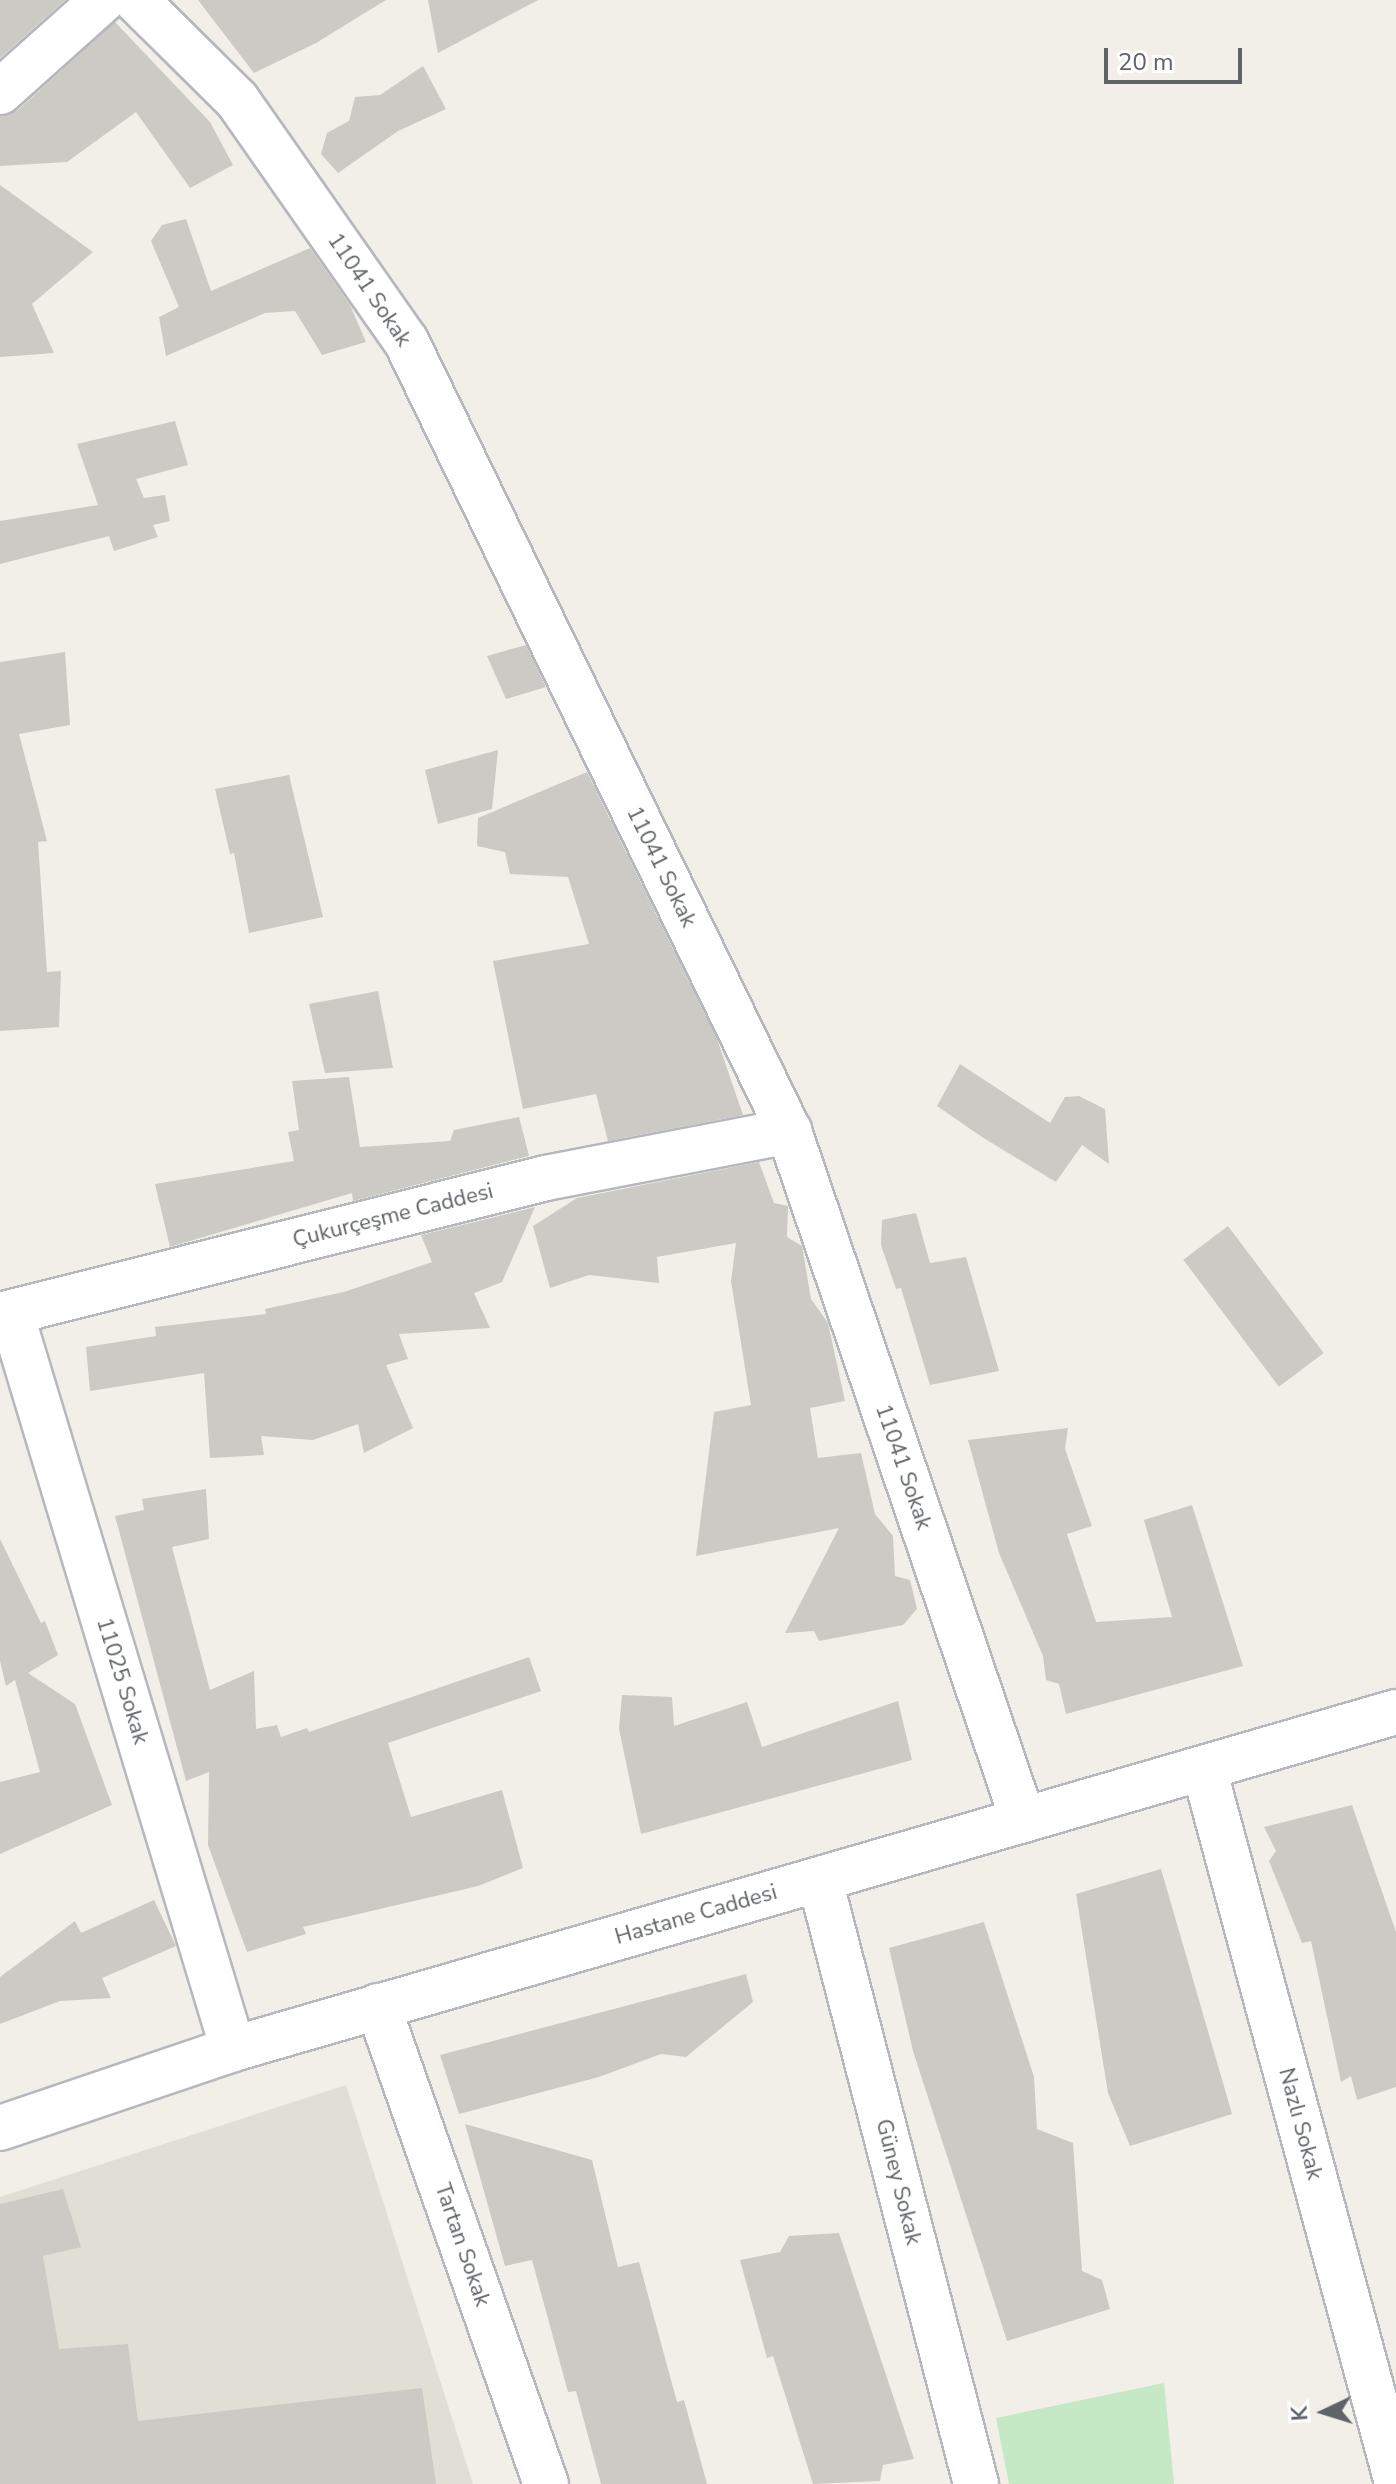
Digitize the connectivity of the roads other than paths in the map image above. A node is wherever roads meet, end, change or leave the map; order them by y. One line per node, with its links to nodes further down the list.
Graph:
1 (103, 0): 3 (street)
2 (136, 0): 4 (street, 11041 Sokak)
3 (0, 92)
4 (789, 1131): 5 (street, Çukurçeşme Caddesi); 8 (street, 11041 Sokak)
5 (6, 1314): 11 (street, 11025 Sokak)
6 (1396, 1712): 7 (street, Hastane Caddesi)
7 (1204, 1769): 8 (street, Hastane Caddesi); 13 (street, Nazlı Sokak)
8 (1023, 1820): 9 (street, Hastane Caddesi)
9 (820, 1880): 10 (street, Hastane Caddesi); 15 (street, Güney Sokak)
10 (378, 2006): 11 (street, Hastane Caddesi); 14 (street, Tartan Sokak)
11 (233, 2049): 12 (street, Hastane Caddesi)
12 (0, 2128)
13 (1396, 2481): 16 (street)
14 (546, 2484)
15 (976, 2484)
16 (1386, 2484)

